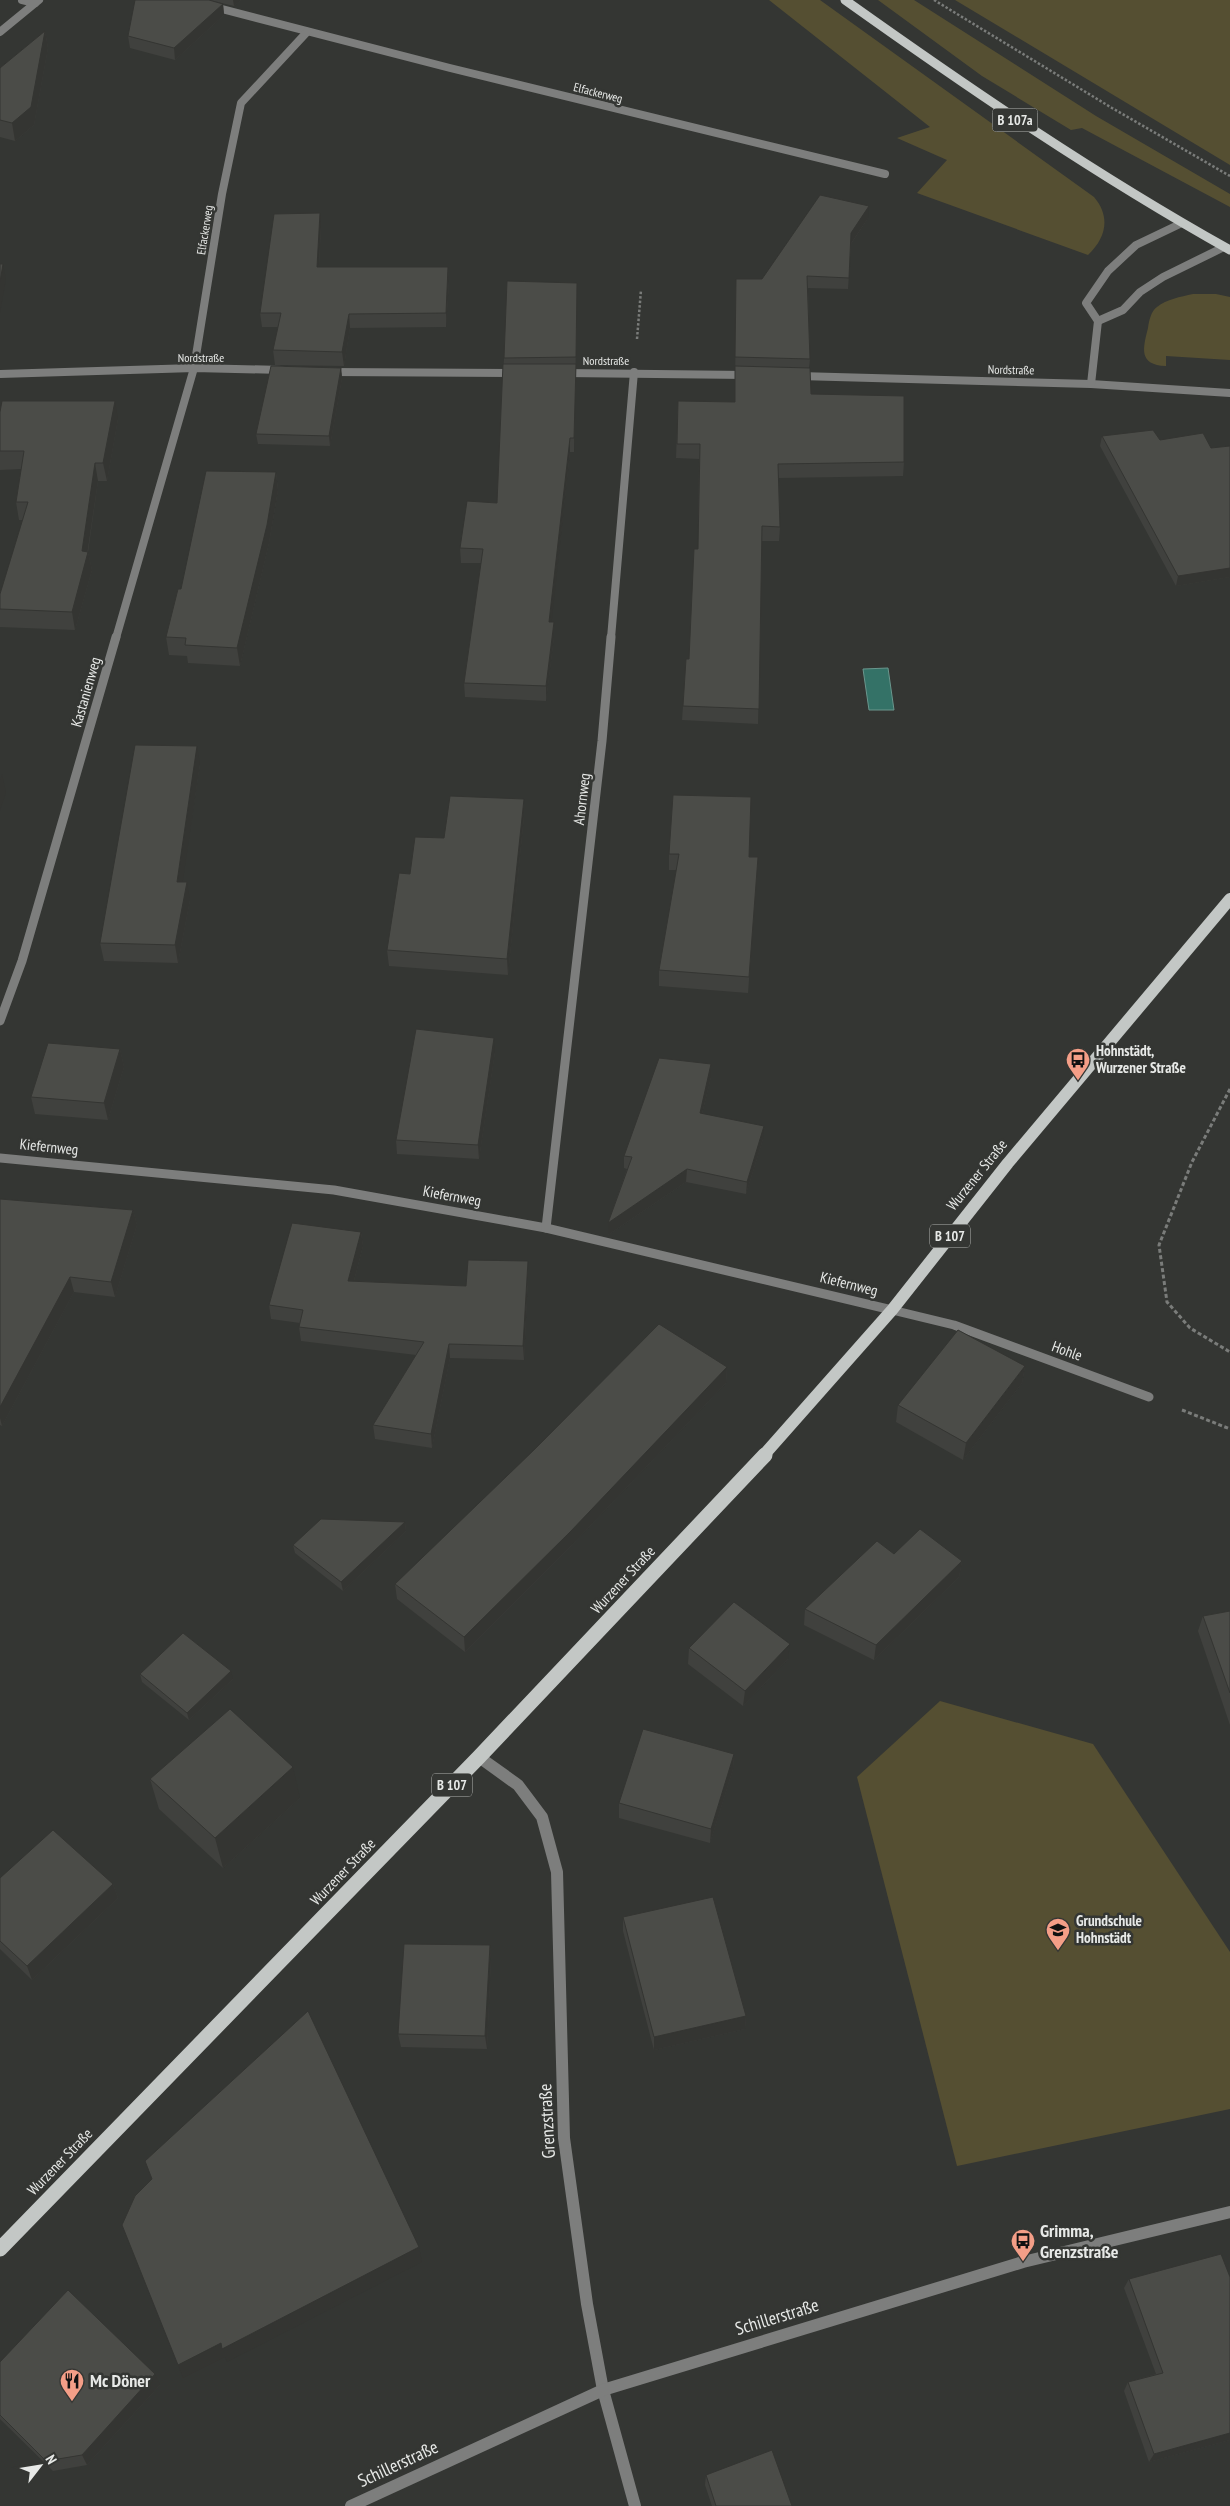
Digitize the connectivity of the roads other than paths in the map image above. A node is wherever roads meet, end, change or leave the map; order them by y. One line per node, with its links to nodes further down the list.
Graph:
1 (22, 0): 4 (street)
2 (187, 0): 6 (street, Elfackerweg)
3 (845, 0): 8 (main road, B 107a)
4 (37, 2): 5 (street)
5 (0, 32)
6 (307, 32): 7 (street, Elfackerweg); 11 (street, Elfackerweg)
7 (885, 174)
8 (1182, 222): 9 (main road, B 107a); 10 (street)
9 (1227, 249): 10 (street)
10 (1098, 321): 20 (street)
11 (194, 368): 12 (street, Nordstraße); 17 (street, Nordstraße); 23 (street, Kastanienweg)
12 (294, 371)
13 (324, 372): 15 (street)
14 (634, 372): 16 (street, Nordstraße); 18 (street, Nordstraße); 25 (street, Ahornweg)
15 (519, 373)
16 (558, 373)
17 (0, 374)
18 (753, 375)
19 (793, 376): 20 (street, Nordstraße)
20 (1091, 384): 21 (street, Nordstraße)
21 (1230, 393)
22 (1230, 899): 26 (main road, Wurzener Straße / B 107)
23 (0, 1021)
24 (0, 1158): 25 (street, Kiefernweg)
25 (546, 1228): 26 (street, Kiefernweg)
26 (892, 1310): 27 (street, Hohle); 28 (main road, Wurzener Straße / B 107)
27 (1149, 1397)
28 (479, 1757): 30 (main road, Wurzener Straße / B 107); 31 (street, Grenzstraße)
29 (1230, 2212): 31 (street, Schillerstraße)
30 (0, 2249)
31 (602, 2390): 32 (street, Schillerstraße); 33 (street, Grenzstraße)
32 (352, 2506)
33 (635, 2506)

